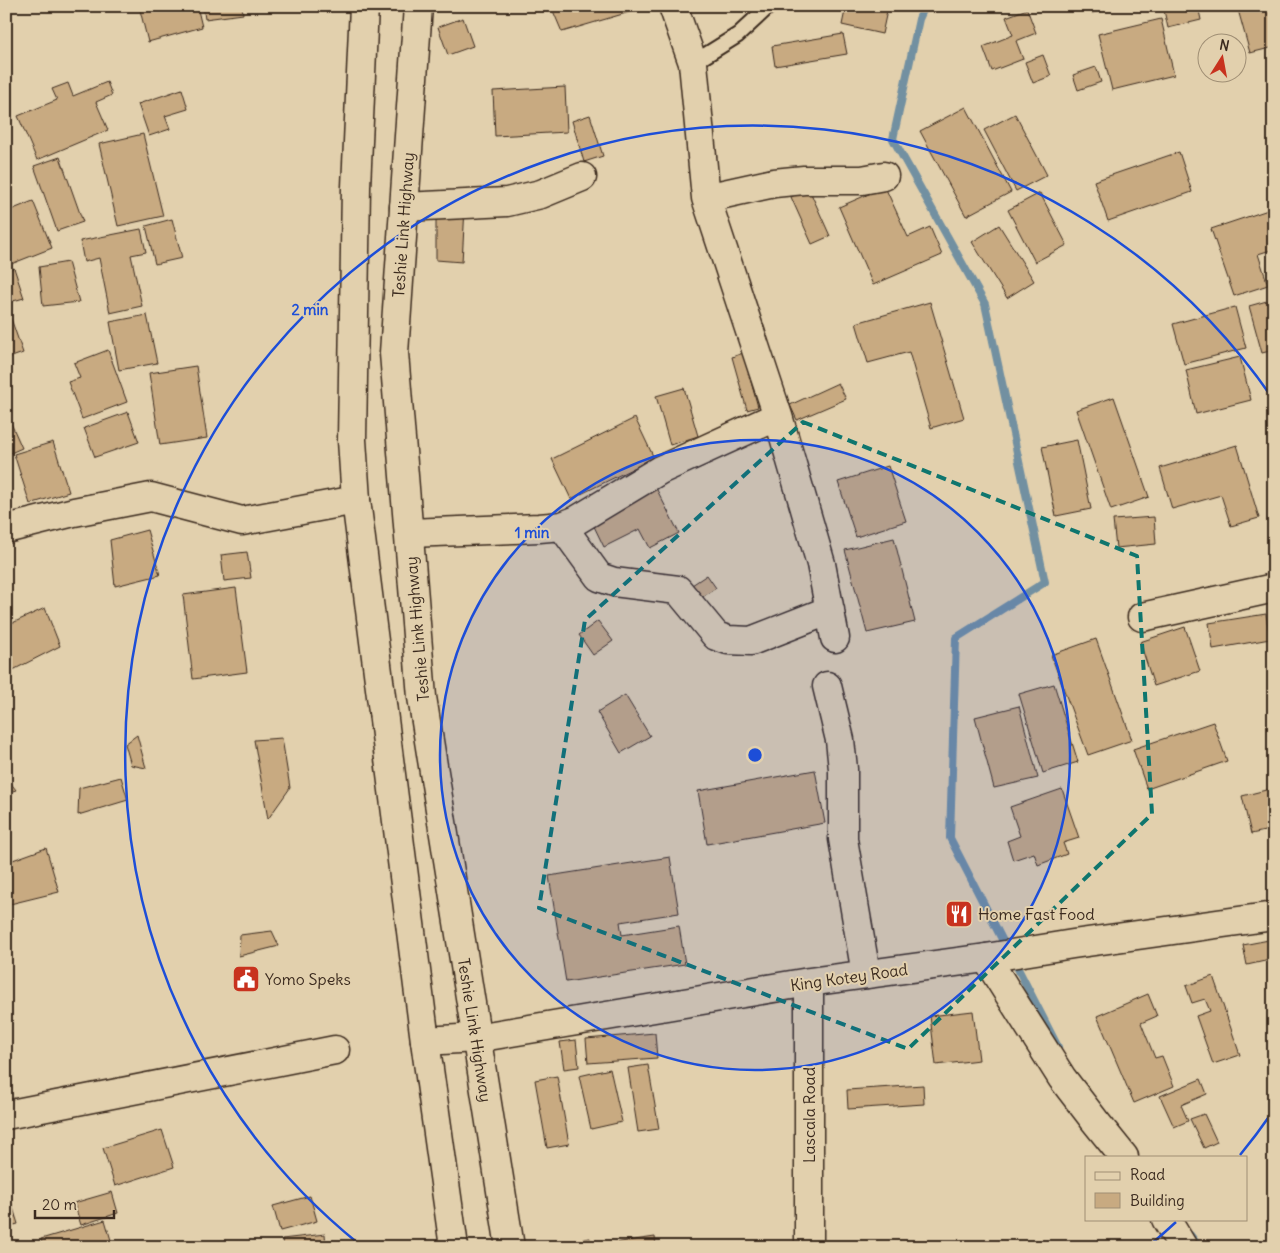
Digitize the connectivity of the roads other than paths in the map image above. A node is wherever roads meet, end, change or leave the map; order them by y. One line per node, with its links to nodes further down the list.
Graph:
1 (364, 6): 11 (street)
2 (418, 6): 9 (street, Teshie Link Highway)
3 (673, 6): 5 (street)
4 (769, 6): 5 (lane)
5 (693, 63): 8 (street)
6 (884, 176): 8 (street)
7 (582, 177): 9 (street)
8 (706, 198): 10 (street)
9 (404, 206): 14 (street, Teshie Link Highway)
10 (778, 416): 12 (street); 16 (street)
11 (356, 500): 13 (street); 25 (street)
12 (562, 526): 14 (street); 16 (street)
13 (6, 529)
14 (409, 533): 24 (street, Teshie Link Highway)
15 (1274, 588): 17 (street)
16 (830, 610): 18 (street)
17 (1142, 617)
18 (836, 638)
19 (827, 686): 22 (street)
20 (1274, 916): 21 (street, King Kotey Road)
21 (994, 956): 22 (street, King Kotey Road); 28 (street)
22 (866, 974): 23 (street, King Kotey Road)
23 (809, 982): 24 (street, King Kotey Road); 32 (street, Lascala Road)
24 (476, 1038): 25 (street, King Kotey Road); 31 (street, Teshie Link Highway)
25 (425, 1041): 30 (street)
26 (335, 1050): 27 (street)
27 (6, 1115)
28 (1123, 1156)
29 (1167, 1220): 33 (street)
30 (454, 1247)
31 (510, 1247)
32 (809, 1247)
33 (1183, 1247)

